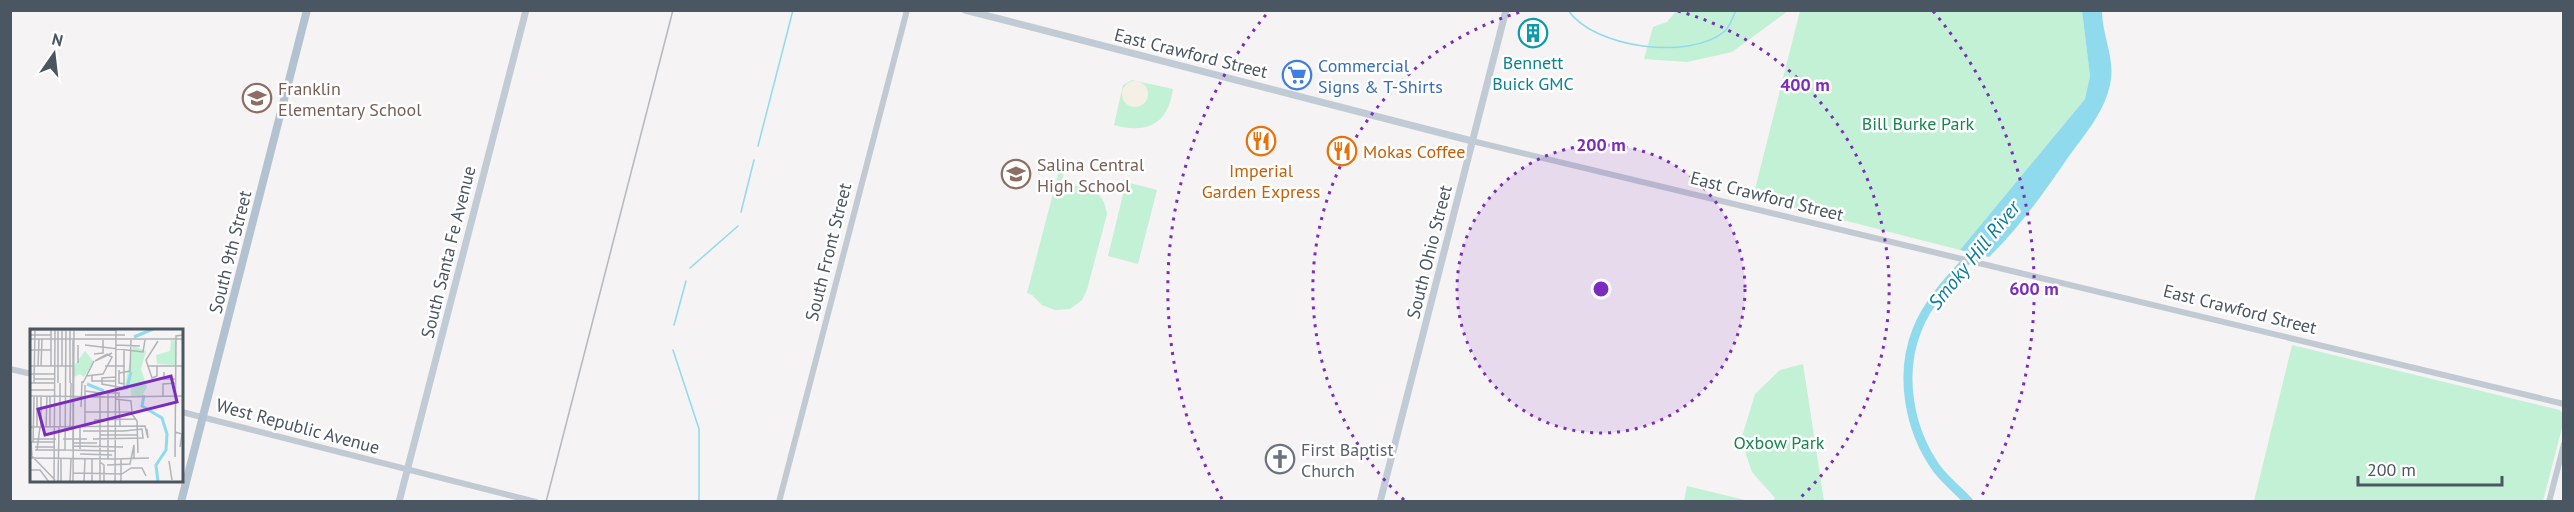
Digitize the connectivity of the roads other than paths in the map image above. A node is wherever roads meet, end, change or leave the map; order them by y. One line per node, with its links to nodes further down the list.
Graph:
1 (307, 10): 11 (main road, South 9th Street)
2 (526, 10): 13 (main road, South Santa Fe Avenue)
3 (907, 10): 17 (street, South Front Street)
4 (965, 10): 6 (main road, East Crawford Street)
5 (1506, 10): 6 (main road, South Ohio Street)
6 (1472, 141): 9 (street, East Crawford Street); 18 (main road, South Ohio Street)
7 (10, 369): 8 (street)
8 (30, 374)
9 (2564, 405)
10 (183, 412): 11 (street, West Republic Avenue)
11 (203, 417): 13 (street, West Republic Avenue); 14 (main road, South 9th Street)
12 (2564, 444): 19 (street)
13 (408, 470): 15 (main road, South Santa Fe Avenue); 16 (street, West Republic Avenue)
14 (181, 501)
15 (399, 501)
16 (536, 501)
17 (779, 501)
18 (1380, 501)
19 (2549, 501)

